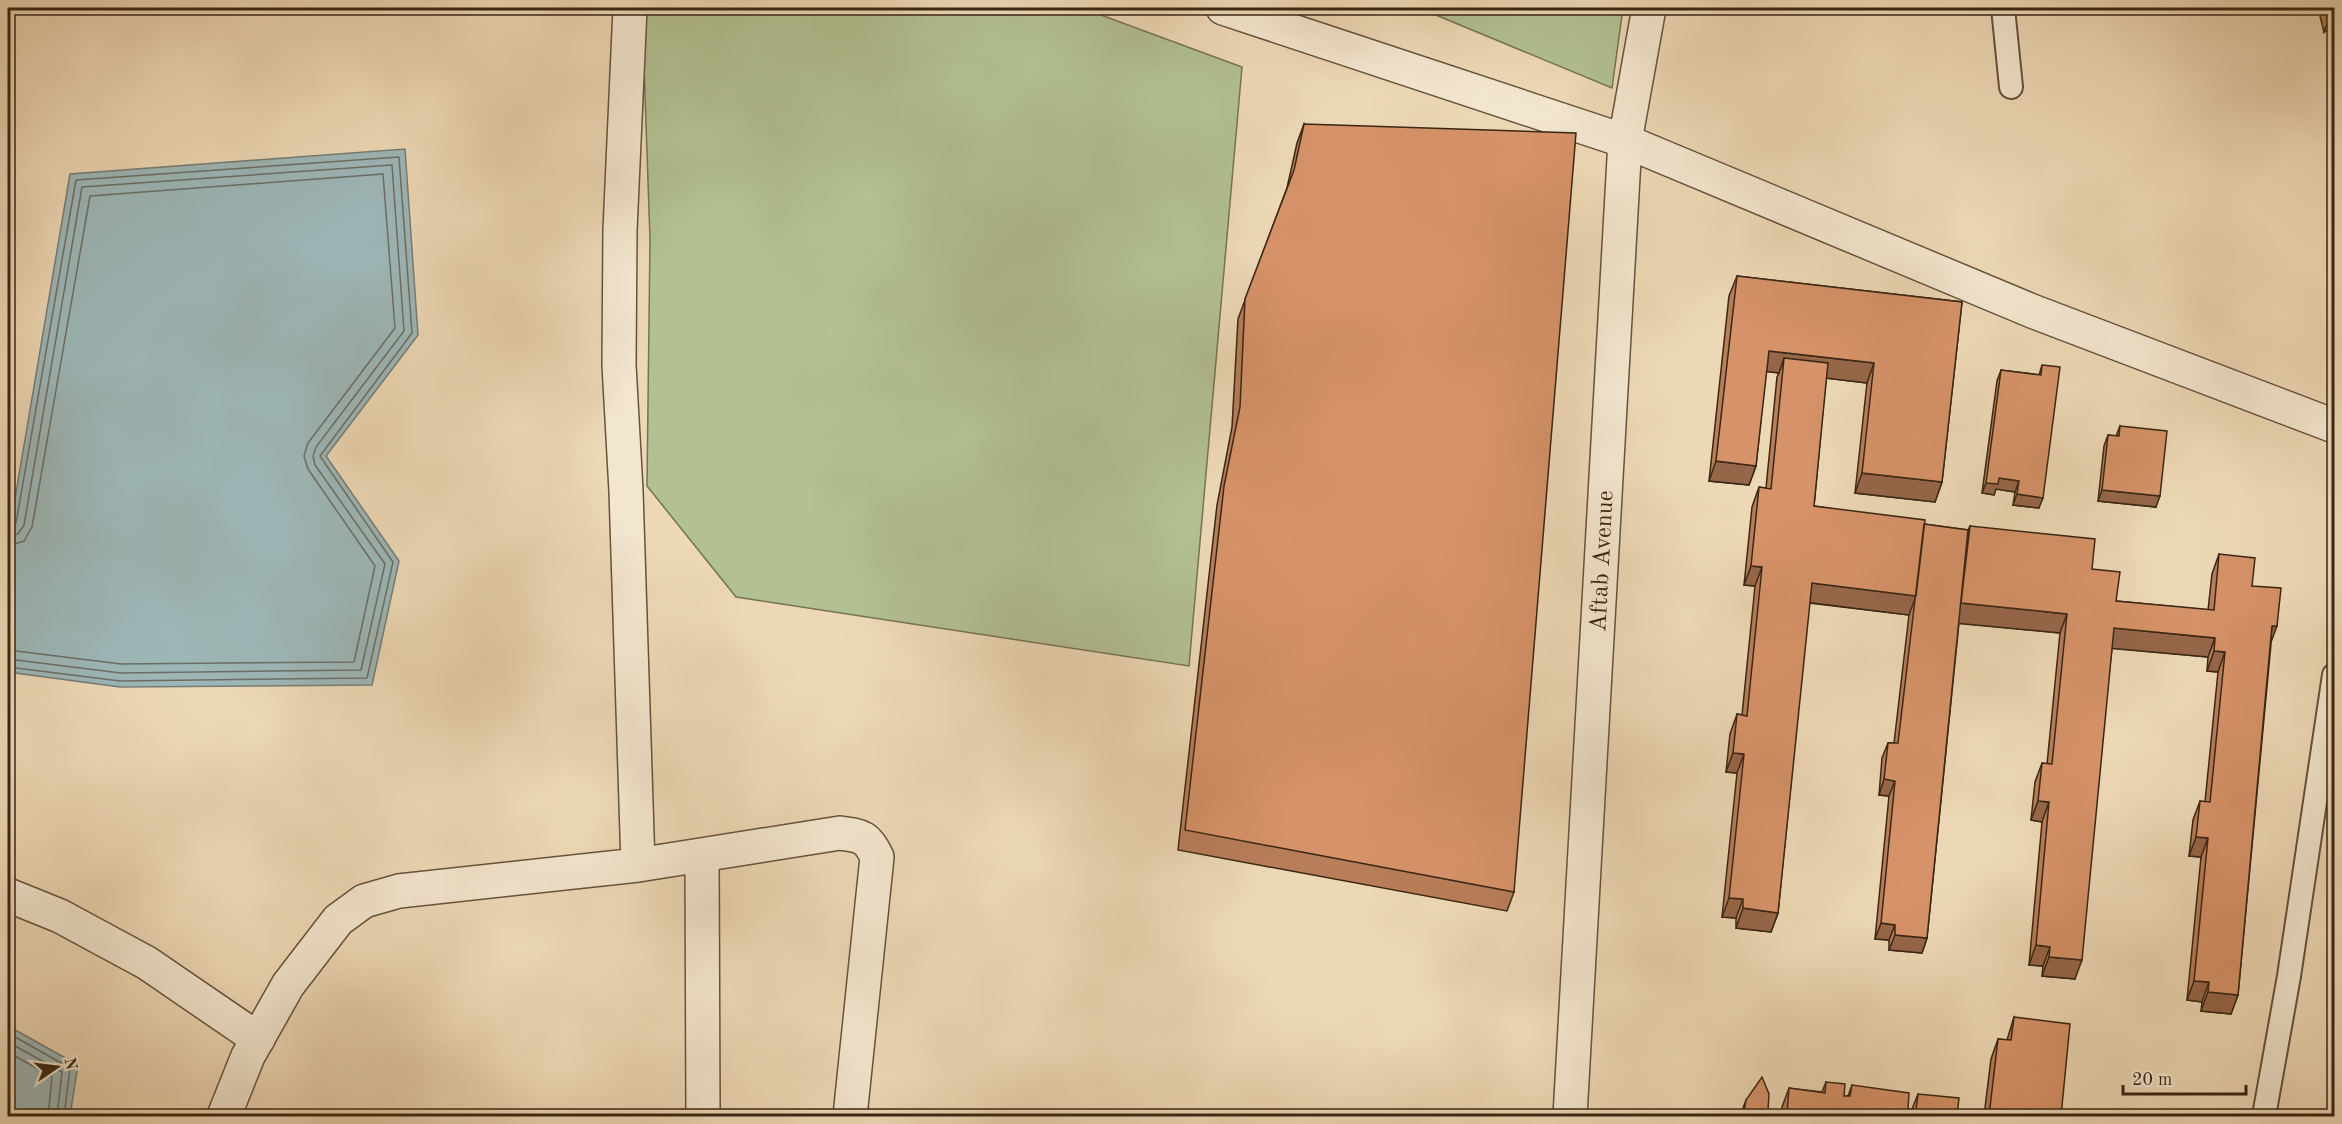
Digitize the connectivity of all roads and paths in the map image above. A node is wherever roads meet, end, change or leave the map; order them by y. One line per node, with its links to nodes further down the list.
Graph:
1 (630, 8): 10 (street)
2 (1223, 8): 6 (street)
3 (1649, 8): 6 (street, Aftab Avenue)
4 (2003, 8): 5 (lane)
5 (2011, 87)
6 (1625, 141): 7 (street); 16 (street, Aftab Avenue)
7 (2334, 426)
8 (2334, 675): 17 (lane)
9 (702, 855): 10 (street); 14 (street); 15 (street)
10 (638, 865): 12 (street)
11 (8, 895): 12 (street)
12 (258, 1039): 13 (street)
13 (224, 1116)
14 (703, 1116)
15 (850, 1116)
16 (1570, 1116)
17 (2264, 1116)

